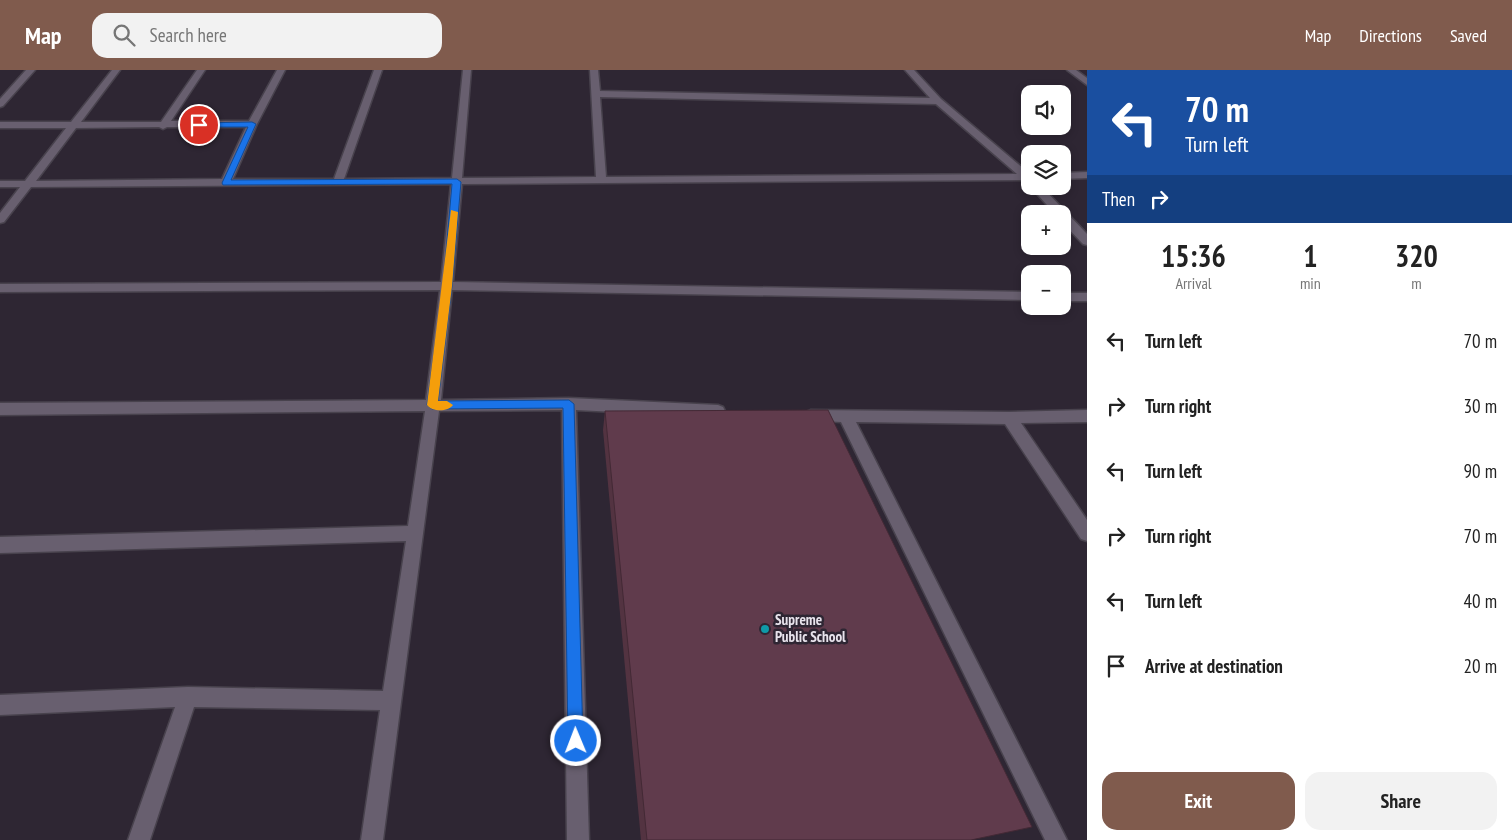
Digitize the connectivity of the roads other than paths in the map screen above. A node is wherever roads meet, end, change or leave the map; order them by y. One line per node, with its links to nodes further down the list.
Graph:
1 (31, 70): 13 (street)
2 (116, 70): 16 (street)
3 (201, 70): 17 (street)
4 (281, 70): 14 (street)
5 (378, 70): 23 (street)
6 (467, 70): 24 (street)
7 (594, 70): 11 (street)
8 (909, 70): 12 (street)
9 (1071, 70): 10 (street)
10 (1087, 82)
11 (595, 94): 12 (street); 22 (street)
12 (938, 101): 18 (street)
13 (0, 104)
14 (252, 124): 17 (street); 25 (street)
15 (0, 125): 16 (street)
16 (70, 126): 17 (street); 27 (street)
17 (163, 126)
18 (1021, 171)
19 (1087, 175): 20 (street)
20 (1071, 176)
21 (1021, 178): 22 (street)
22 (602, 181): 24 (street)
23 (338, 182): 24 (street); 25 (street)
24 (457, 182): 33 (street)
25 (226, 183): 27 (street)
26 (0, 184): 27 (street)
27 (28, 184): 30 (street)
28 (1044, 195): 29 (street)
29 (1053, 205)
30 (0, 220)
31 (1071, 224): 32 (street)
32 (1087, 241)
33 (447, 286): 34 (street); 35 (street); 39 (street)
34 (0, 288)
35 (1021, 296)
36 (1071, 297): 37 (street)
37 (1087, 297)
38 (569, 404): 39 (street); 41 (street); 54 (street)
39 (432, 405): 40 (street); 46 (street)
40 (0, 409)
41 (727, 412)
42 (797, 415): 44 (street)
43 (1087, 416): 45 (street)
44 (846, 417): 45 (street); 55 (street)
45 (1009, 418): 47 (street)
46 (416, 533): 48 (street); 50 (street)
47 (1087, 534)
48 (0, 545)
49 (188, 697): 50 (street); 51 (street); 52 (street)
50 (389, 701): 53 (street)
51 (2, 708)
52 (139, 840)
53 (372, 840)
54 (578, 840)
55 (1056, 840)

